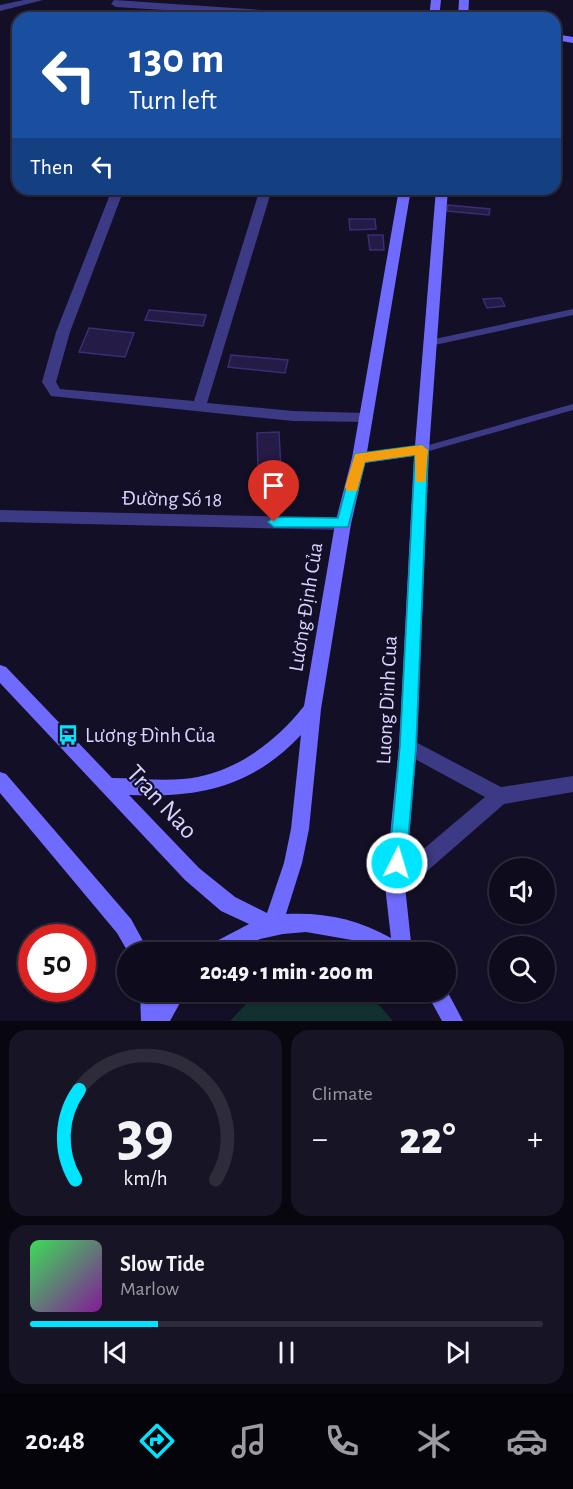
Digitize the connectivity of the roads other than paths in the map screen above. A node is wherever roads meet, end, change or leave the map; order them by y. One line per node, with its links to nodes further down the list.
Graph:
1 (38, 0): 4 (street)
2 (117, 2): 3 (street)
3 (177, 3): 5 (street)
4 (0, 8)
5 (273, 12)
6 (116, 195): 12 (street)
7 (264, 195): 12 (street)
8 (404, 195): 14 (main road, Lương Định Của)
9 (441, 195): 11 (main road)
10 (573, 312): 11 (lane)
11 (430, 343): 15 (main road)
12 (199, 407): 14 (street)
13 (573, 407): 15 (lane)
14 (366, 418): 16 (main road, Lương Định Của)
15 (422, 450): 16 (main road); 21 (main road, Luong Dinh Cua)
16 (360, 458): 18 (main road, Lương Định Của)
17 (0, 516): 18 (street, Đường Số 18)
18 (343, 524): 20 (main road, Lương Định Của)
19 (0, 672): 24 (main road, Tran Nao)
20 (312, 709): 24 (main road); 27 (main road, Lương Định Của)
21 (408, 746): 25 (street); 26 (main road, Luong Dinh Cua)
22 (0, 780): 28 (main road)
23 (573, 784): 25 (street)
24 (110, 786): 27 (main road, Tran Nao)
25 (500, 796): 26 (street)
26 (395, 886): 31 (main road, Luong Dinh Cua)
27 (273, 926): 29 (main road); 30 (main road)
28 (133, 942)
29 (231, 942)
30 (377, 942)
31 (401, 942)
32 (150, 1002): 35 (main road)
33 (170, 1002): 36 (main road)
34 (441, 1002): 37 (main road)
35 (151, 1021)
36 (159, 1021)
37 (453, 1021)

